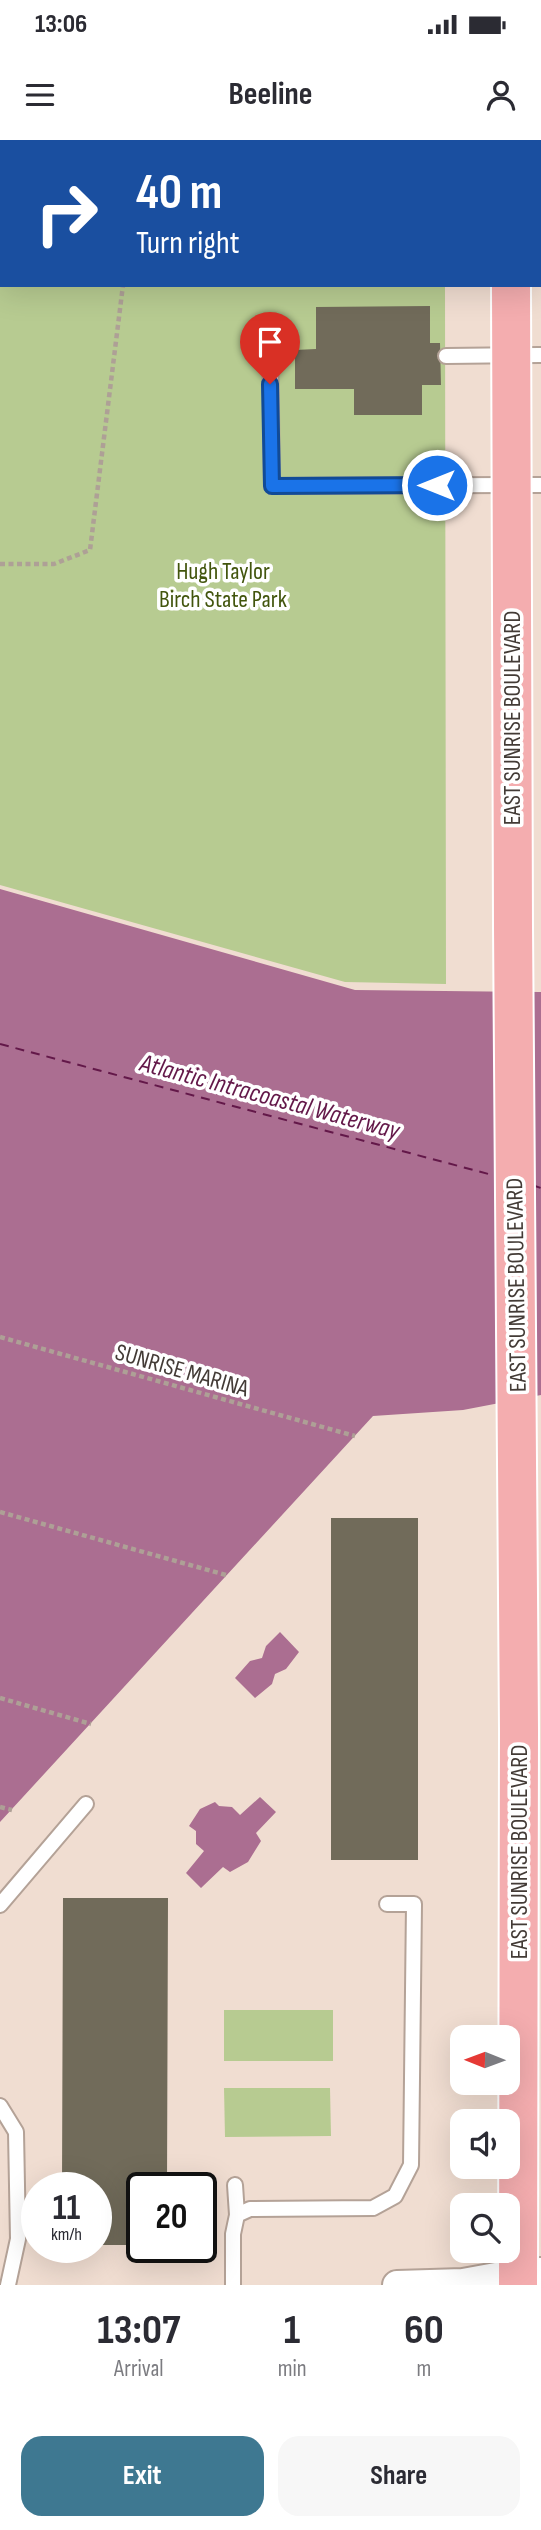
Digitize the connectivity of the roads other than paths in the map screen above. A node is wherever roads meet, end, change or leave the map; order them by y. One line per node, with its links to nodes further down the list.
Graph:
1 (512, 287): 3 (main road, EAST SUNRISE BOULEVARD)
2 (270, 334): 5 (lane)
3 (526, 355): 4 (lane); 5 (main road, EAST SUNRISE BOULEVARD)
4 (446, 356)
5 (526, 485): 6 (main road, EAST SUNRISE BOULEVARD)
6 (519, 1730): 7 (main road); 14 (main road, EAST SUNRISE BOULEVARD)
7 (541, 1783)
8 (86, 1804): 10 (lane)
9 (387, 1904): 13 (lane)
10 (0, 1905)
11 (0, 2106): 15 (lane)
12 (235, 2185): 13 (lane)
13 (237, 2215): 16 (lane)
14 (526, 2277): 17 (street)
15 (8, 2285)
16 (233, 2285)
17 (397, 2285)

